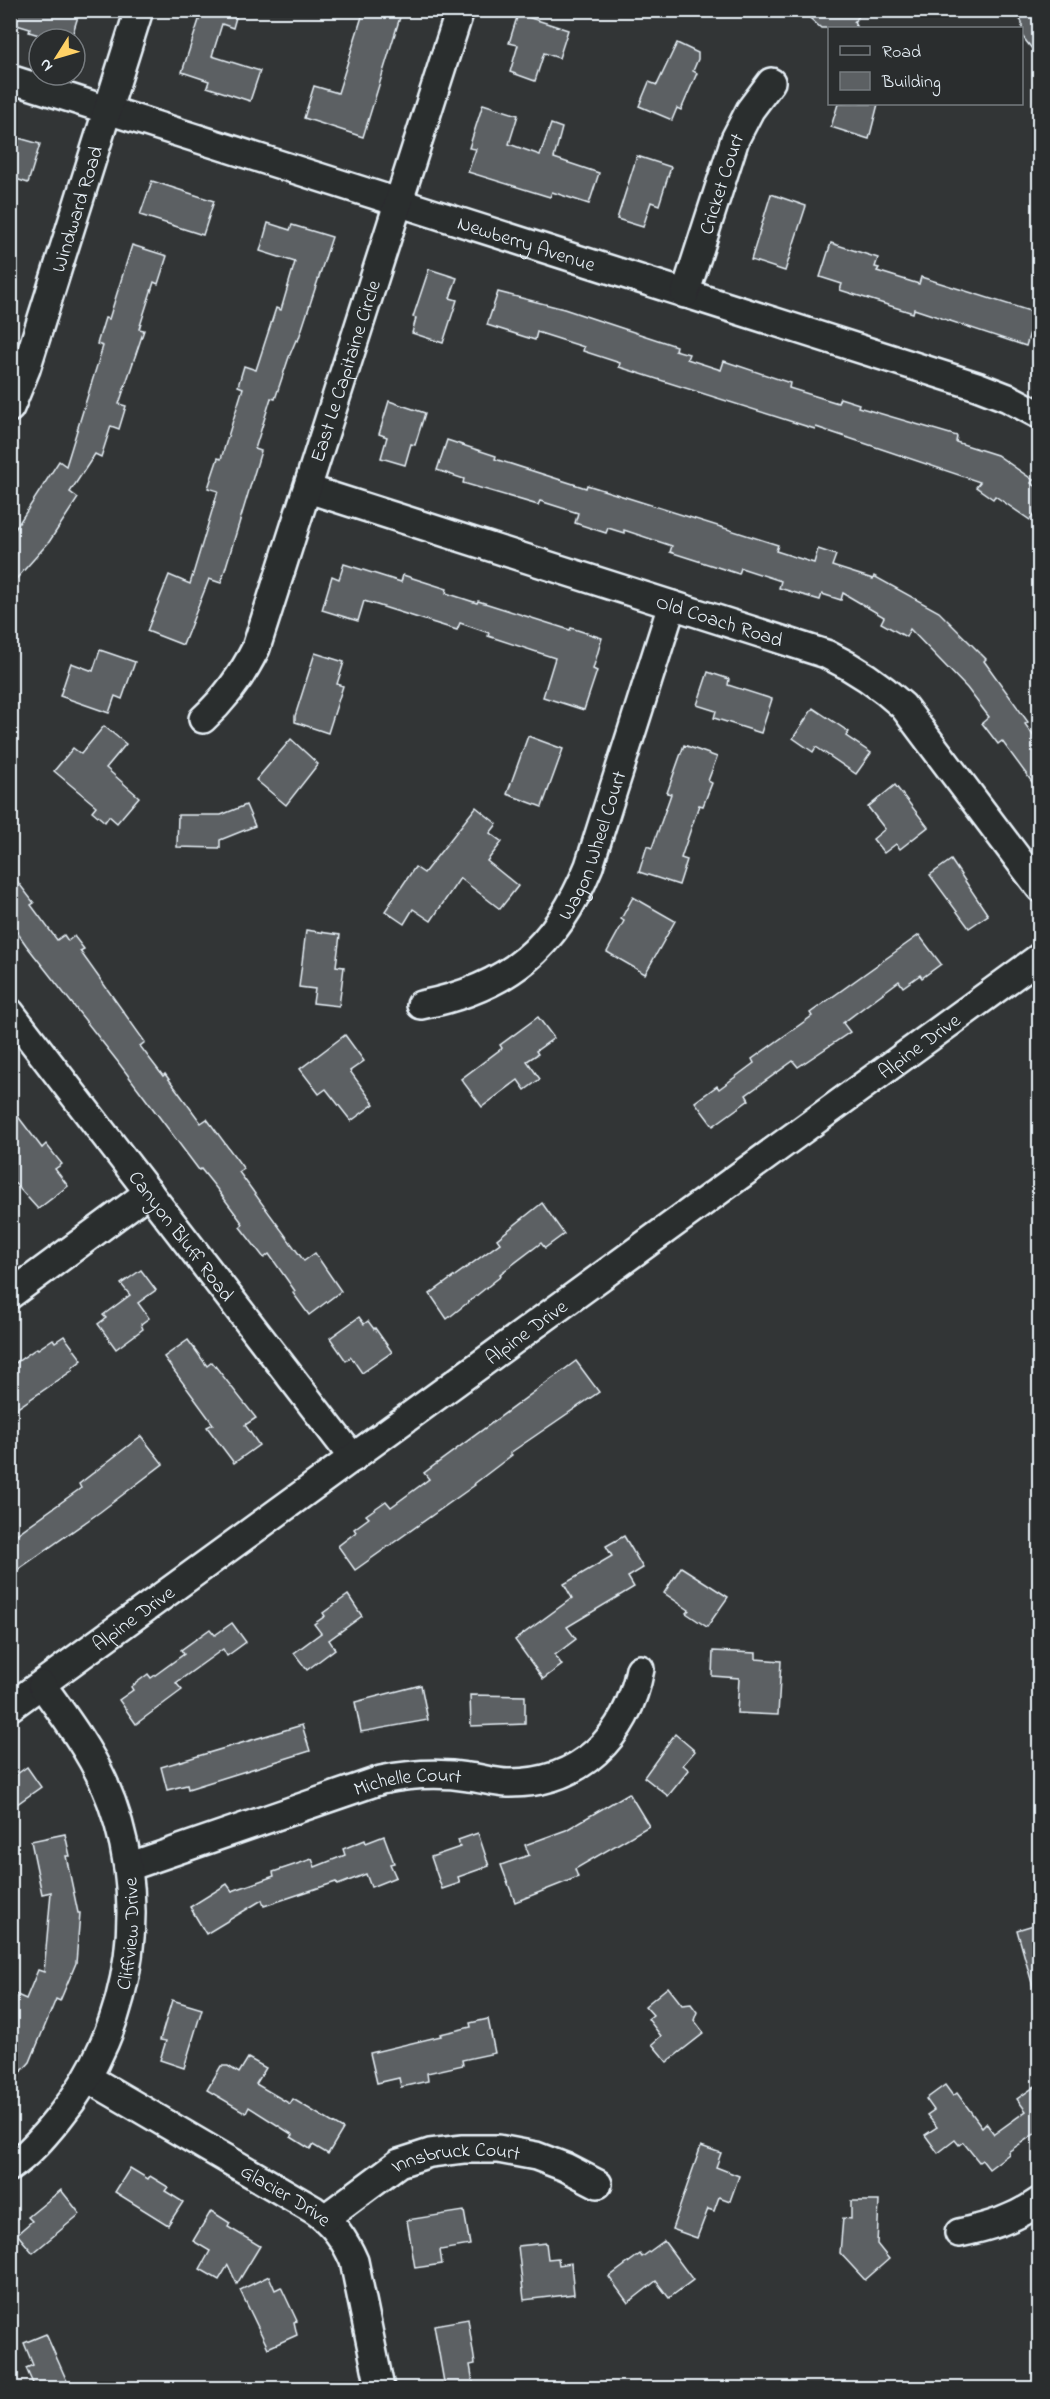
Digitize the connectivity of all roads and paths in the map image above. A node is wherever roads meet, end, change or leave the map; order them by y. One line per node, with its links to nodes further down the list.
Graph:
1 (139, 10): 5 (street, Windward Road)
2 (460, 10): 6 (street, East Le Capitaine Circle)
3 (10, 79): 5 (street, Newberry Avenue)
4 (771, 82): 7 (street, Cricket Court)
5 (108, 110): 6 (street, Newberry Avenue); 8 (street, Windward Road)
6 (399, 203): 7 (street, Newberry Avenue); 10 (street, East Le Capitaine Circle)
7 (685, 294): 9 (street, Newberry Avenue)
8 (10, 408)
9 (1040, 415)
10 (308, 489): 11 (street, Old Coach Road); 12 (street, East Le Capitaine Circle)
11 (672, 605): 13 (street, Old Coach Road); 15 (street, Wagon Wheel Court)
12 (203, 719)
13 (1040, 888)
14 (1040, 957): 19 (street, Alpine Drive)
15 (421, 1005)
16 (10, 1012): 17 (street, Canyon Bluff Road)
17 (149, 1192): 18 (street); 19 (street, Canyon Bluff Road)
18 (10, 1295)
19 (353, 1458): 21 (street, Alpine Drive)
20 (640, 1669): 23 (street, Michelle Court)
21 (42, 1685): 22 (street, Alpine Drive); 23 (street, Cliffview Drive)
22 (10, 1707)
23 (128, 1867): 24 (street, Cliffview Drive)
24 (88, 2078): 25 (street, Cliffview Drive); 28 (street, Glacier Drive)
25 (10, 2168)
26 (598, 2184): 28 (street, Innsbruck Court)
27 (1040, 2201): 29 (street)
28 (325, 2218): 30 (street, Glacier Drive)
29 (958, 2233)
30 (380, 2388)

